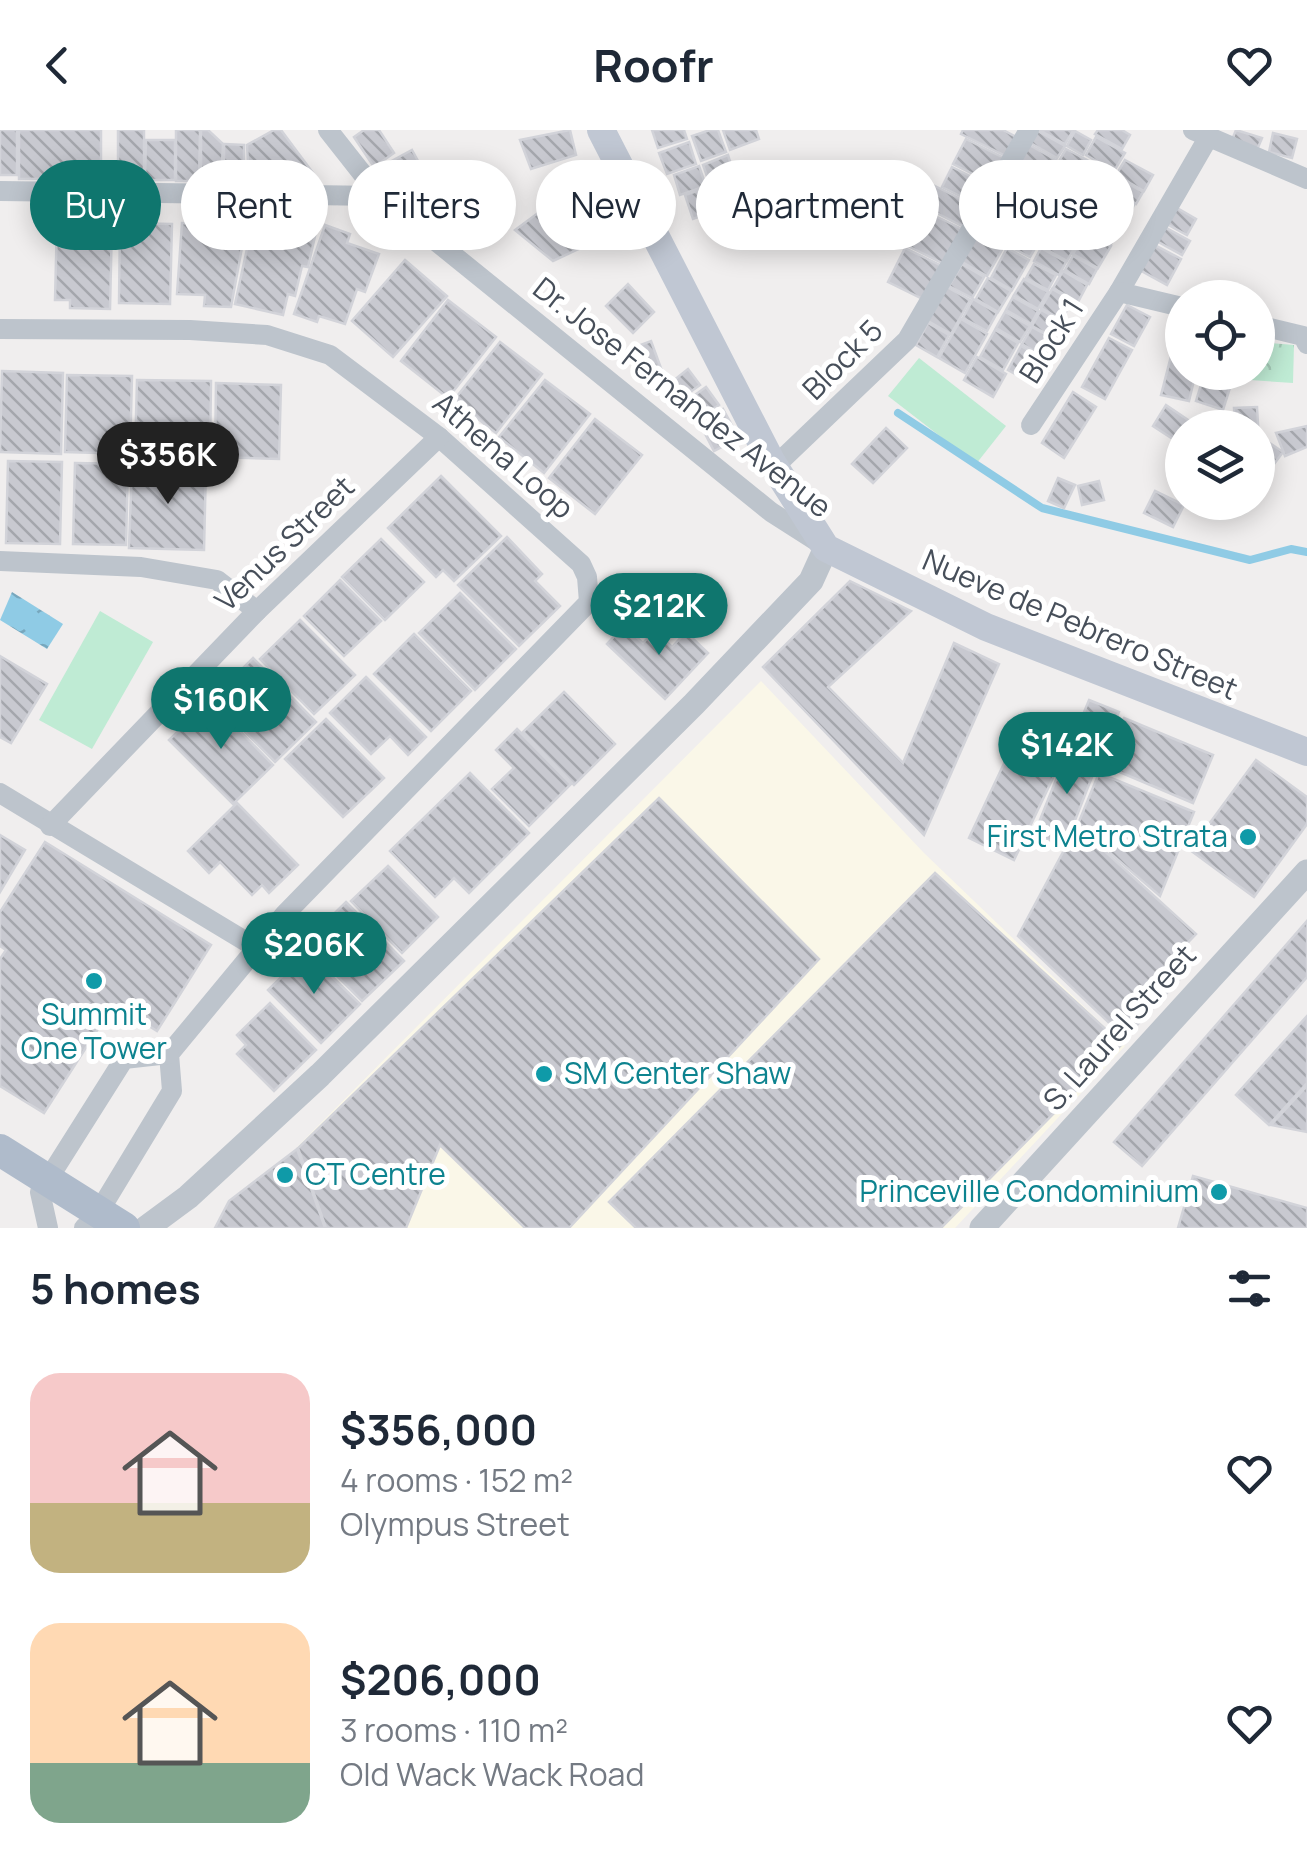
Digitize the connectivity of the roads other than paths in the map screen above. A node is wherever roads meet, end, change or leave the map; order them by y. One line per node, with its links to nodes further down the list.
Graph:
1 (328, 130): 5 (street, Dr. Jose Fernandez Avenue)
2 (601, 130): 17 (main road)
3 (1029, 130): 17 (street, Block 5)
4 (1200, 134): 6 (street); 10 (street)
5 (352, 160)
6 (1307, 179)
7 (0, 190): 8 (street)
8 (348, 195)
9 (447, 250): 18 (street, Dr. Jose Fernandez Avenue)
10 (1119, 292): 11 (street, Block 1); 15 (street, Block 1)
11 (1165, 303)
12 (0, 328): 16 (street, Athena Loop)
13 (1275, 329): 14 (street)
14 (1306, 337)
15 (1031, 424)
16 (439, 437): 20 (street, Venus Street); 25 (street, Athena Loop)
17 (775, 466): 18 (main road)
18 (826, 548): 21 (main road, Nueve de Pebrero Street); 32 (street)
19 (0, 561): 20 (street)
20 (257, 611): 23 (street, Venus Street)
21 (1307, 752)
22 (0, 793): 23 (street)
23 (50, 826): 25 (street)
24 (1307, 872): 33 (street, S. Laurel Street)
25 (255, 947): 26 (street, Athena Loop)
26 (169, 1054): 29 (street); 30 (street)
27 (0, 1150): 29 (main road)
28 (0, 1168): 29 (main road)
29 (45, 1186): 30 (main road); 31 (street)
30 (99, 1224)
31 (48, 1228)
32 (146, 1228)
33 (982, 1228)

